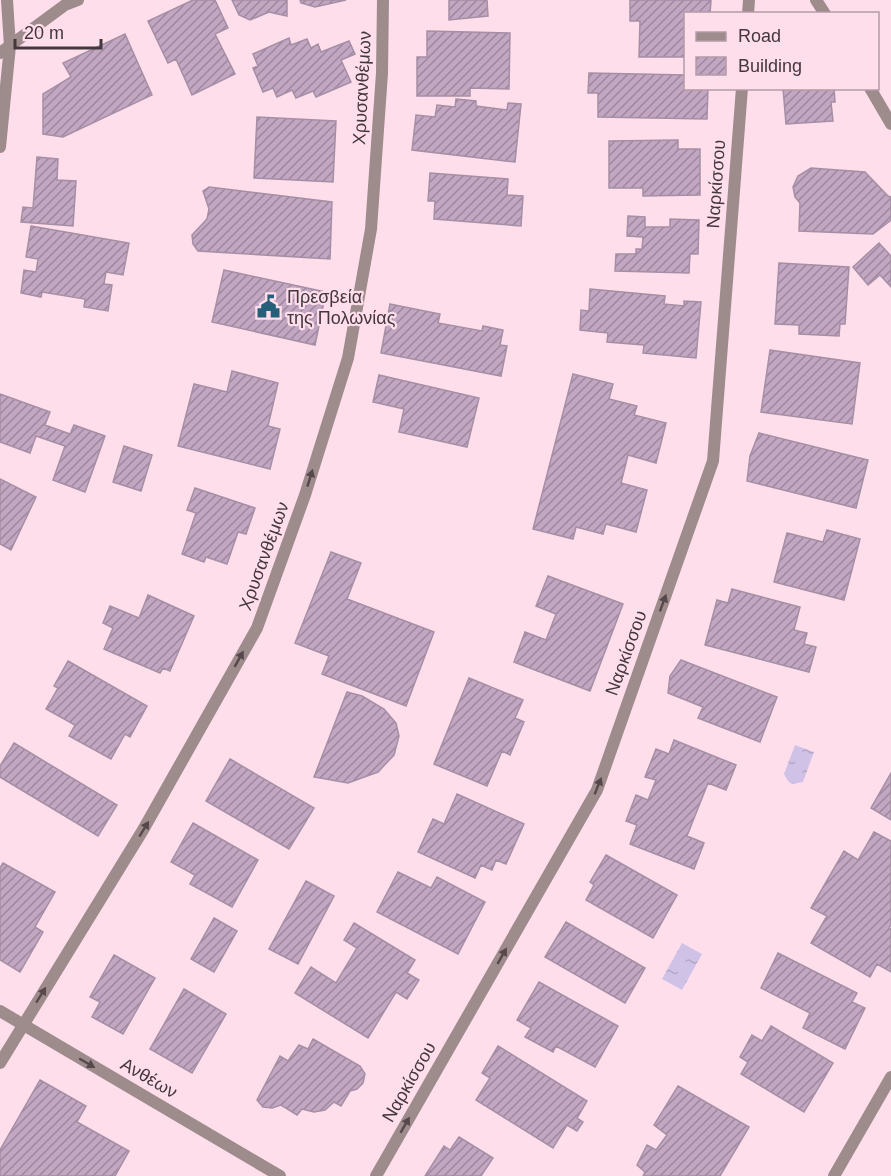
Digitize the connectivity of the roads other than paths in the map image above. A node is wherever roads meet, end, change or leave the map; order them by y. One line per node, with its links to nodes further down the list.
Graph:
1 (7, 0): 4 (street)
2 (78, 0): 4 (street)
3 (383, 0): 10 (street, Χρυσανθέμων, one-way to 3)
4 (5, 50): 8 (street)
5 (742, 90): 14 (street, Ναρκίσσου, one-way to 5)
6 (871, 90): 7 (street)
7 (891, 124)
8 (0, 147)
9 (0, 1011): 10 (street, Ανθέων)
10 (22, 1025): 11 (street, Χρυσανθέμων); 13 (street, Ανθέων, one-way to 13)
11 (0, 1063)
12 (891, 1077): 15 (street)
13 (280, 1176)
14 (376, 1176)
15 (834, 1176)

